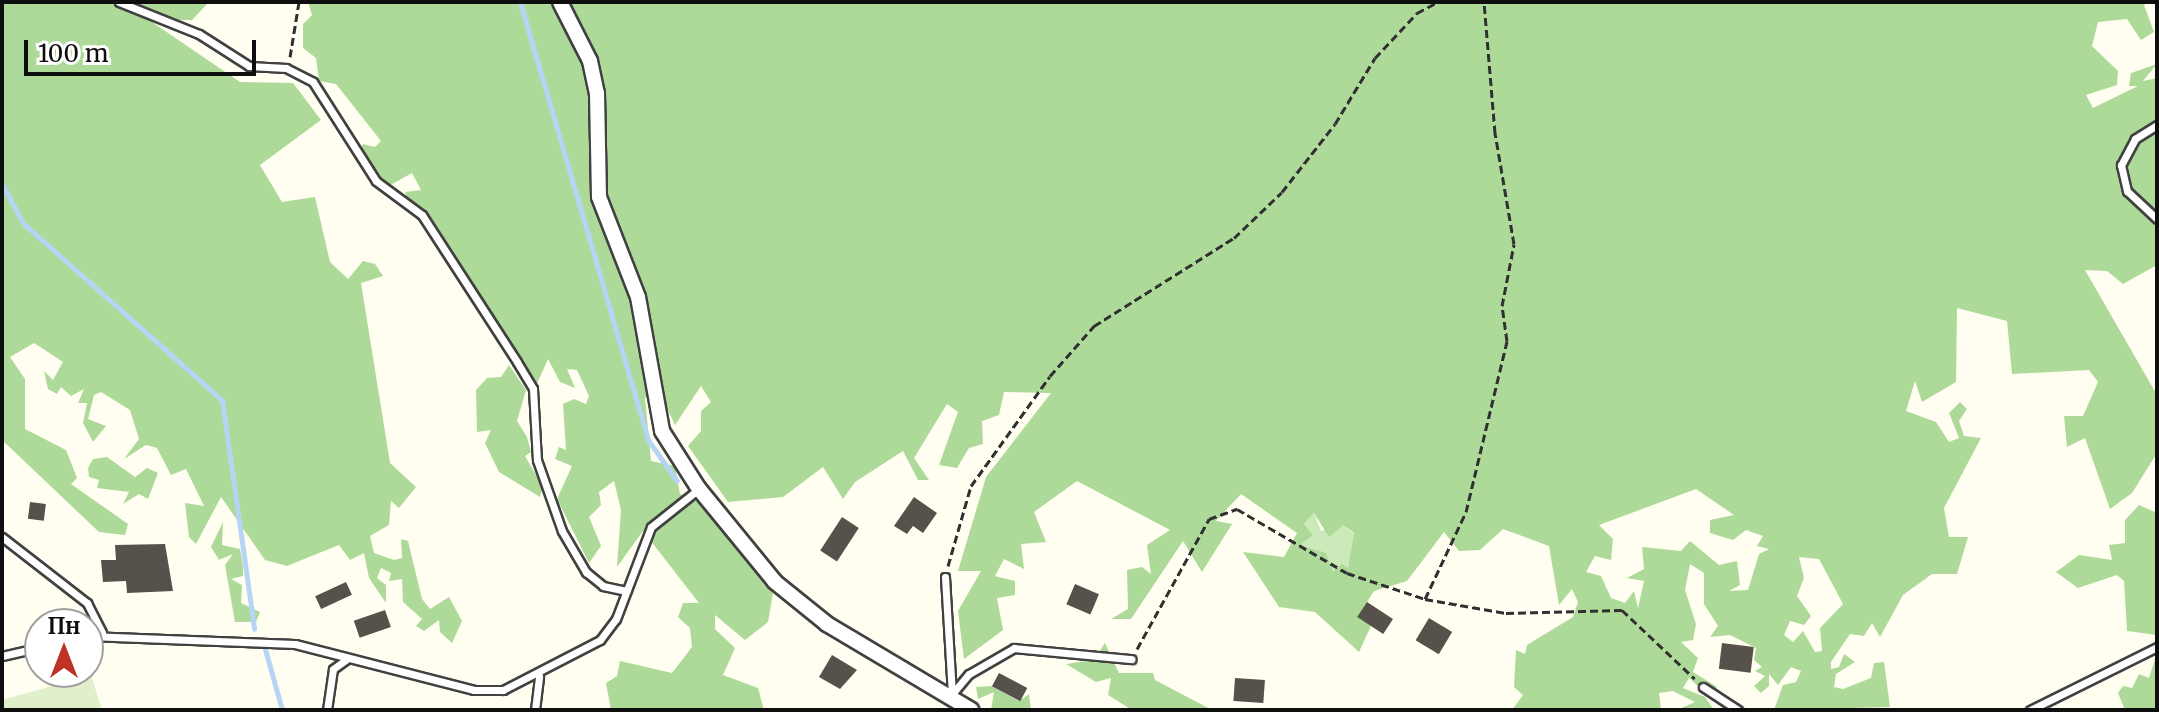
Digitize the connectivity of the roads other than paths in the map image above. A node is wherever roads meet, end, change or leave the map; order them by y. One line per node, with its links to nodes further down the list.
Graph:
1 (119, 2): 8 (lane)
2 (560, 2): 5 (street)
3 (2157, 125): 4 (lane)
4 (2157, 219)
5 (699, 489): 8 (lane); 18 (street)
6 (2, 537): 9 (lane)
7 (945, 577): 18 (lane)
8 (626, 591): 16 (lane)
9 (90, 608)
10 (104, 632): 14 (lane)
11 (2157, 647): 23 (lane)
12 (24, 651): 13 (lane)
13 (2, 656)
14 (348, 658): 16 (lane); 19 (lane)
15 (1131, 659): 18 (lane)
16 (539, 676): 20 (lane)
17 (1703, 687): 22 (lane)
18 (952, 694): 21 (street)
19 (327, 710)
20 (535, 710)
21 (971, 710)
22 (1738, 710)
23 (2030, 710)

